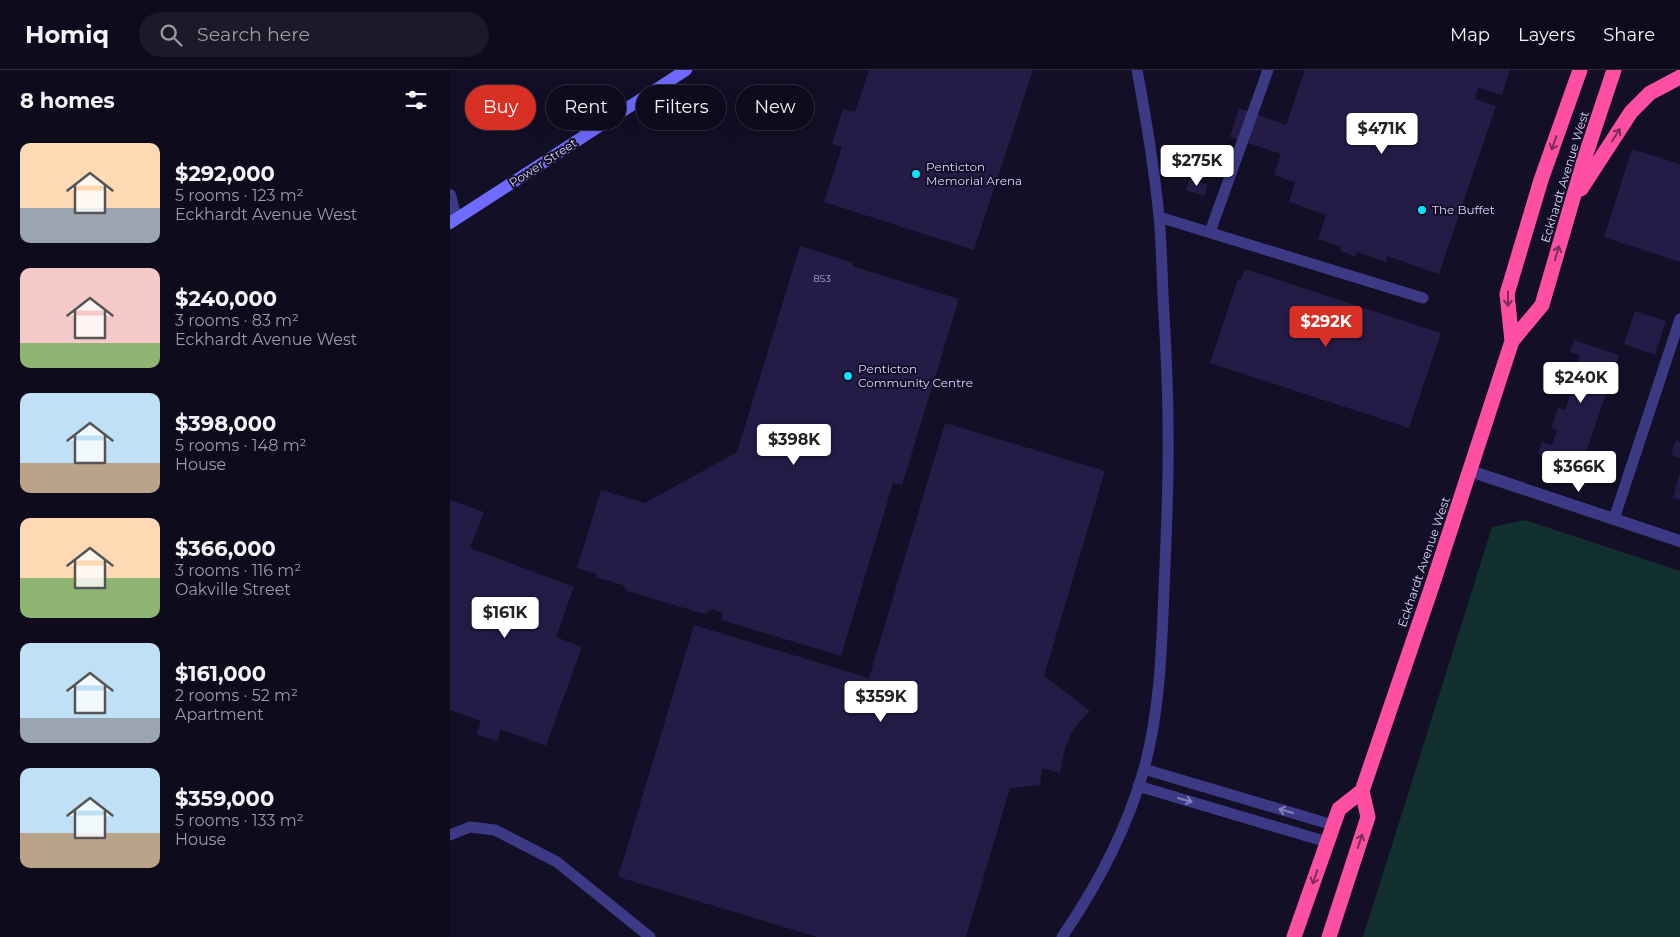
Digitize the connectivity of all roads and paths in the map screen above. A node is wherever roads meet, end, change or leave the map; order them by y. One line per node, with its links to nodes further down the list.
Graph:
1 (686, 70): 12 (street, Power Street)
2 (1137, 70): 11 (lane)
3 (1268, 70): 13 (lane)
4 (1570, 70): 8 (highway)
5 (1580, 70): 8 (highway, Eckhardt Avenue West)
6 (1614, 70): 10 (highway, Eckhardt Avenue West)
7 (1680, 77): 10 (highway, one-way to 7)
8 (1569, 97): 16 (highway, Eckhardt Avenue West, one-way to 16)
9 (450, 195): 12 (street)
10 (1571, 205): 16 (highway, Eckhardt Avenue West, one-way to 10)
11 (1159, 216): 13 (lane); 20 (lane)
12 (453, 220)
13 (1210, 232): 14 (lane)
14 (1423, 298)
15 (1680, 319): 18 (lane)
16 (1512, 341): 17 (highway, Eckhardt Avenue West)
17 (1470, 471): 18 (street); 22 (highway, Eckhardt Avenue West)
18 (1614, 519): 19 (street)
19 (1680, 541)
20 (1144, 769): 21 (lane); 23 (lane, one-way to 20)
21 (1138, 786): 25 (lane, one-way to 25); 27 (lane)
22 (1362, 791): 23 (highway); 29 (highway, one-way to 22)
23 (1333, 825): 25 (highway)
24 (450, 835): 26 (lane)
25 (1327, 842): 28 (highway, one-way to 28)
26 (650, 937)
27 (1062, 937)
28 (1294, 937)
29 (1329, 937)

